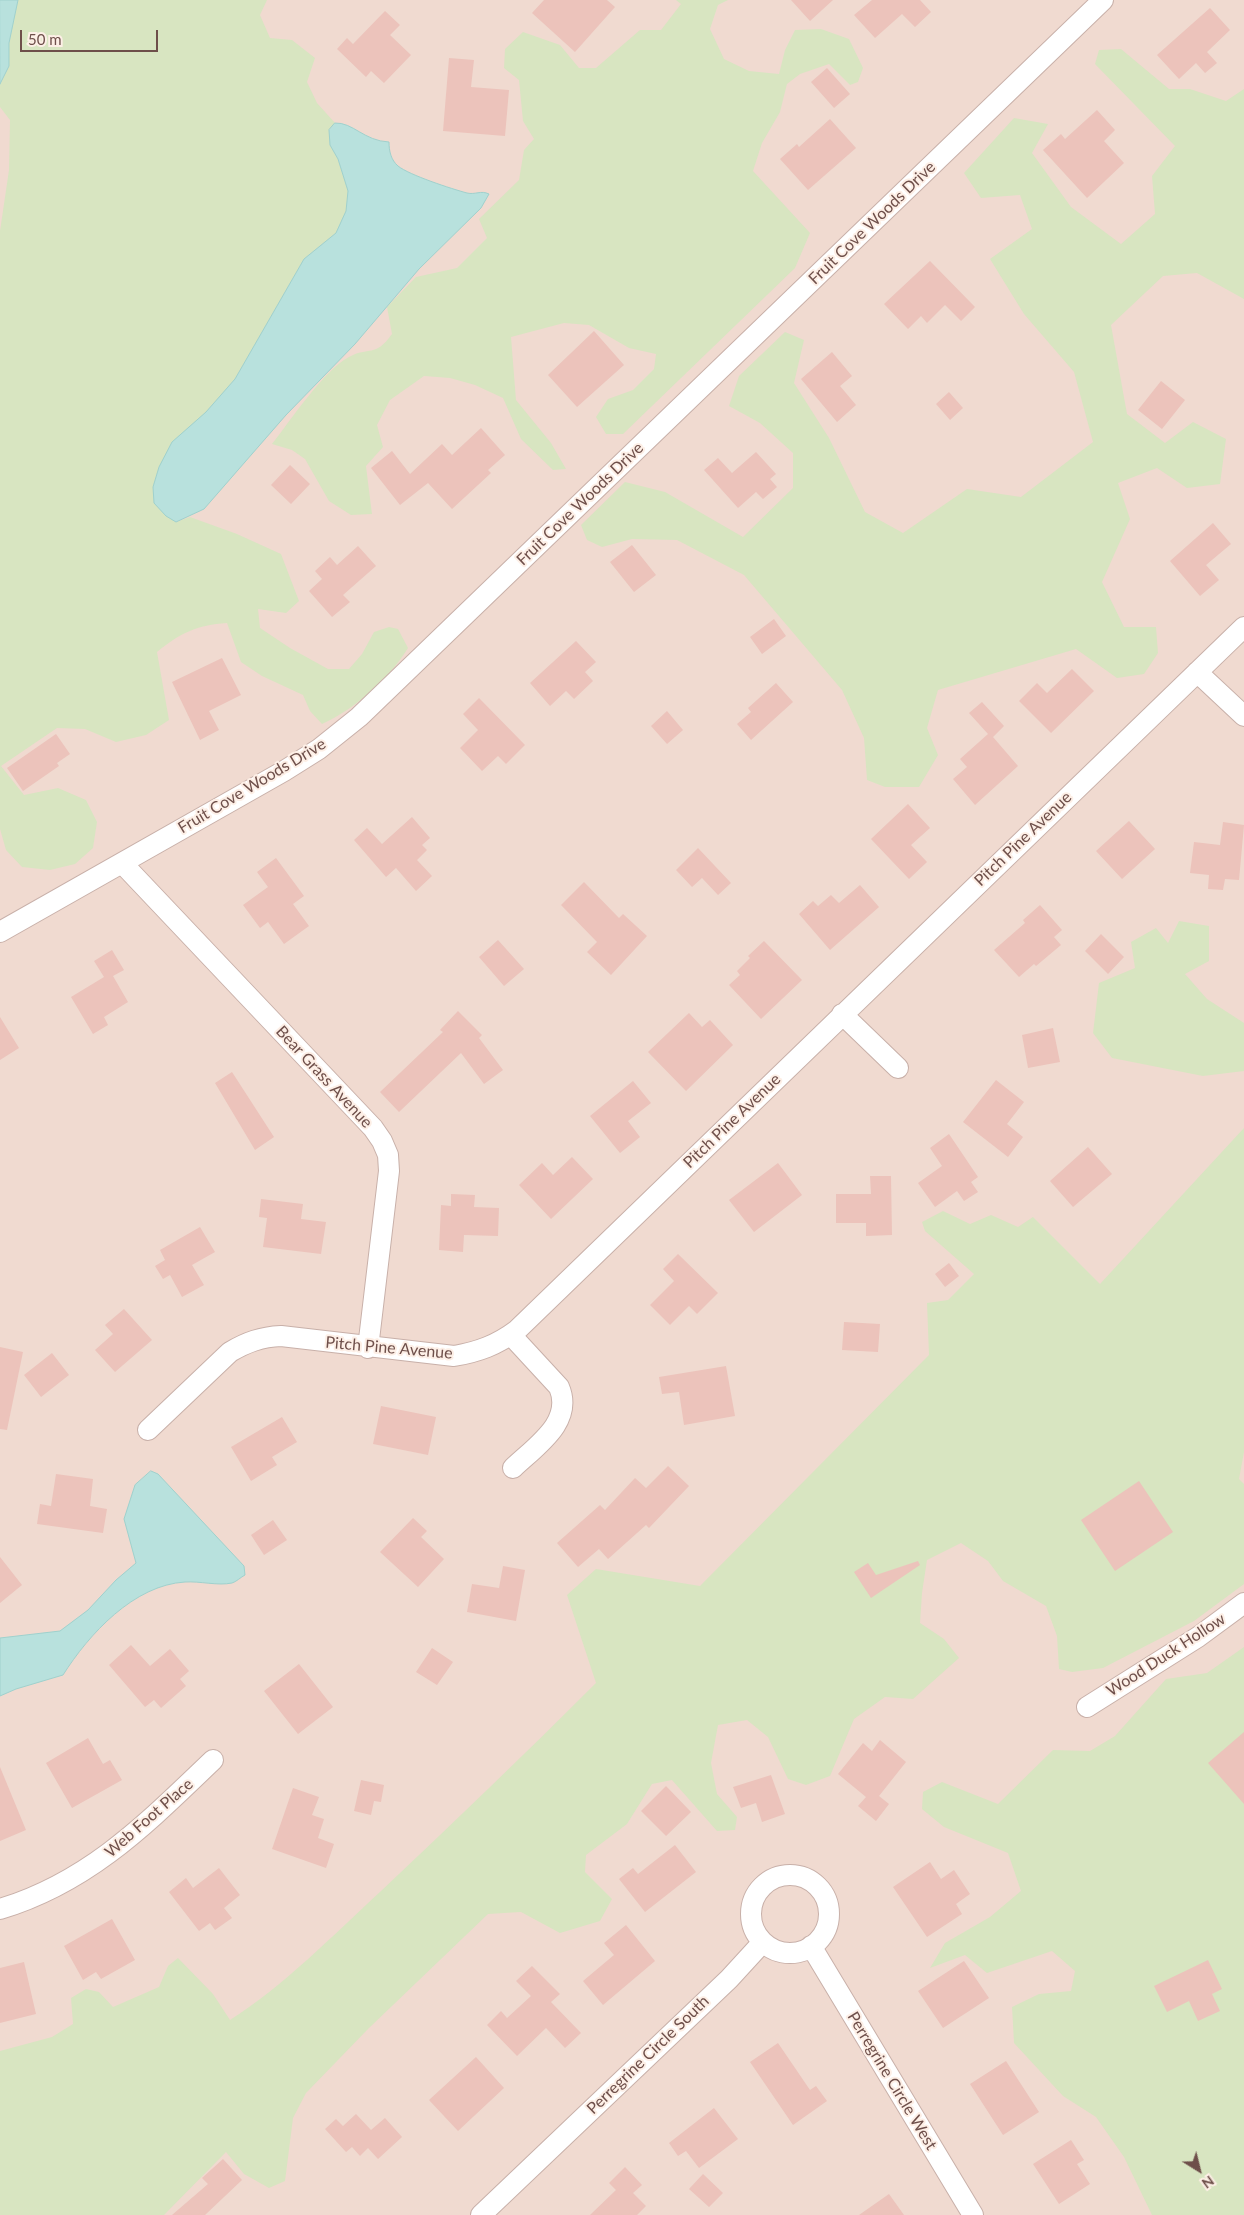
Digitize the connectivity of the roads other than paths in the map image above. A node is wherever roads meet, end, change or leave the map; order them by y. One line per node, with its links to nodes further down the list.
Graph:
1 (1104, 0): 5 (street, Fruit Cove Woods Drive)
2 (1244, 627): 3 (street, Pitch Pine Avenue)
3 (1197, 672): 4 (street); 7 (street, Pitch Pine Avenue)
4 (1244, 716)
5 (122, 863): 6 (street, Fruit Cove Woods Drive); 10 (street, Bear Grass Avenue)
6 (0, 932)
7 (842, 1014): 8 (street); 9 (street, Pitch Pine Avenue)
8 (898, 1068)
9 (512, 1335): 10 (street, Pitch Pine Avenue); 12 (street)
10 (368, 1348): 11 (street, Pitch Pine Avenue)
11 (148, 1430)
12 (513, 1468)
13 (1244, 1603): 14 (street, Wood Duck Hollow)
14 (1086, 1707)
15 (214, 1760): 16 (street, Web Foot Place)
16 (0, 1908)
17 (762, 1943): 18 (street); 18 (street); 19 (street, Perregrine Circle South)
18 (811, 1946): 20 (street, Perregrine Circle West)
19 (481, 2215)
20 (974, 2215)

